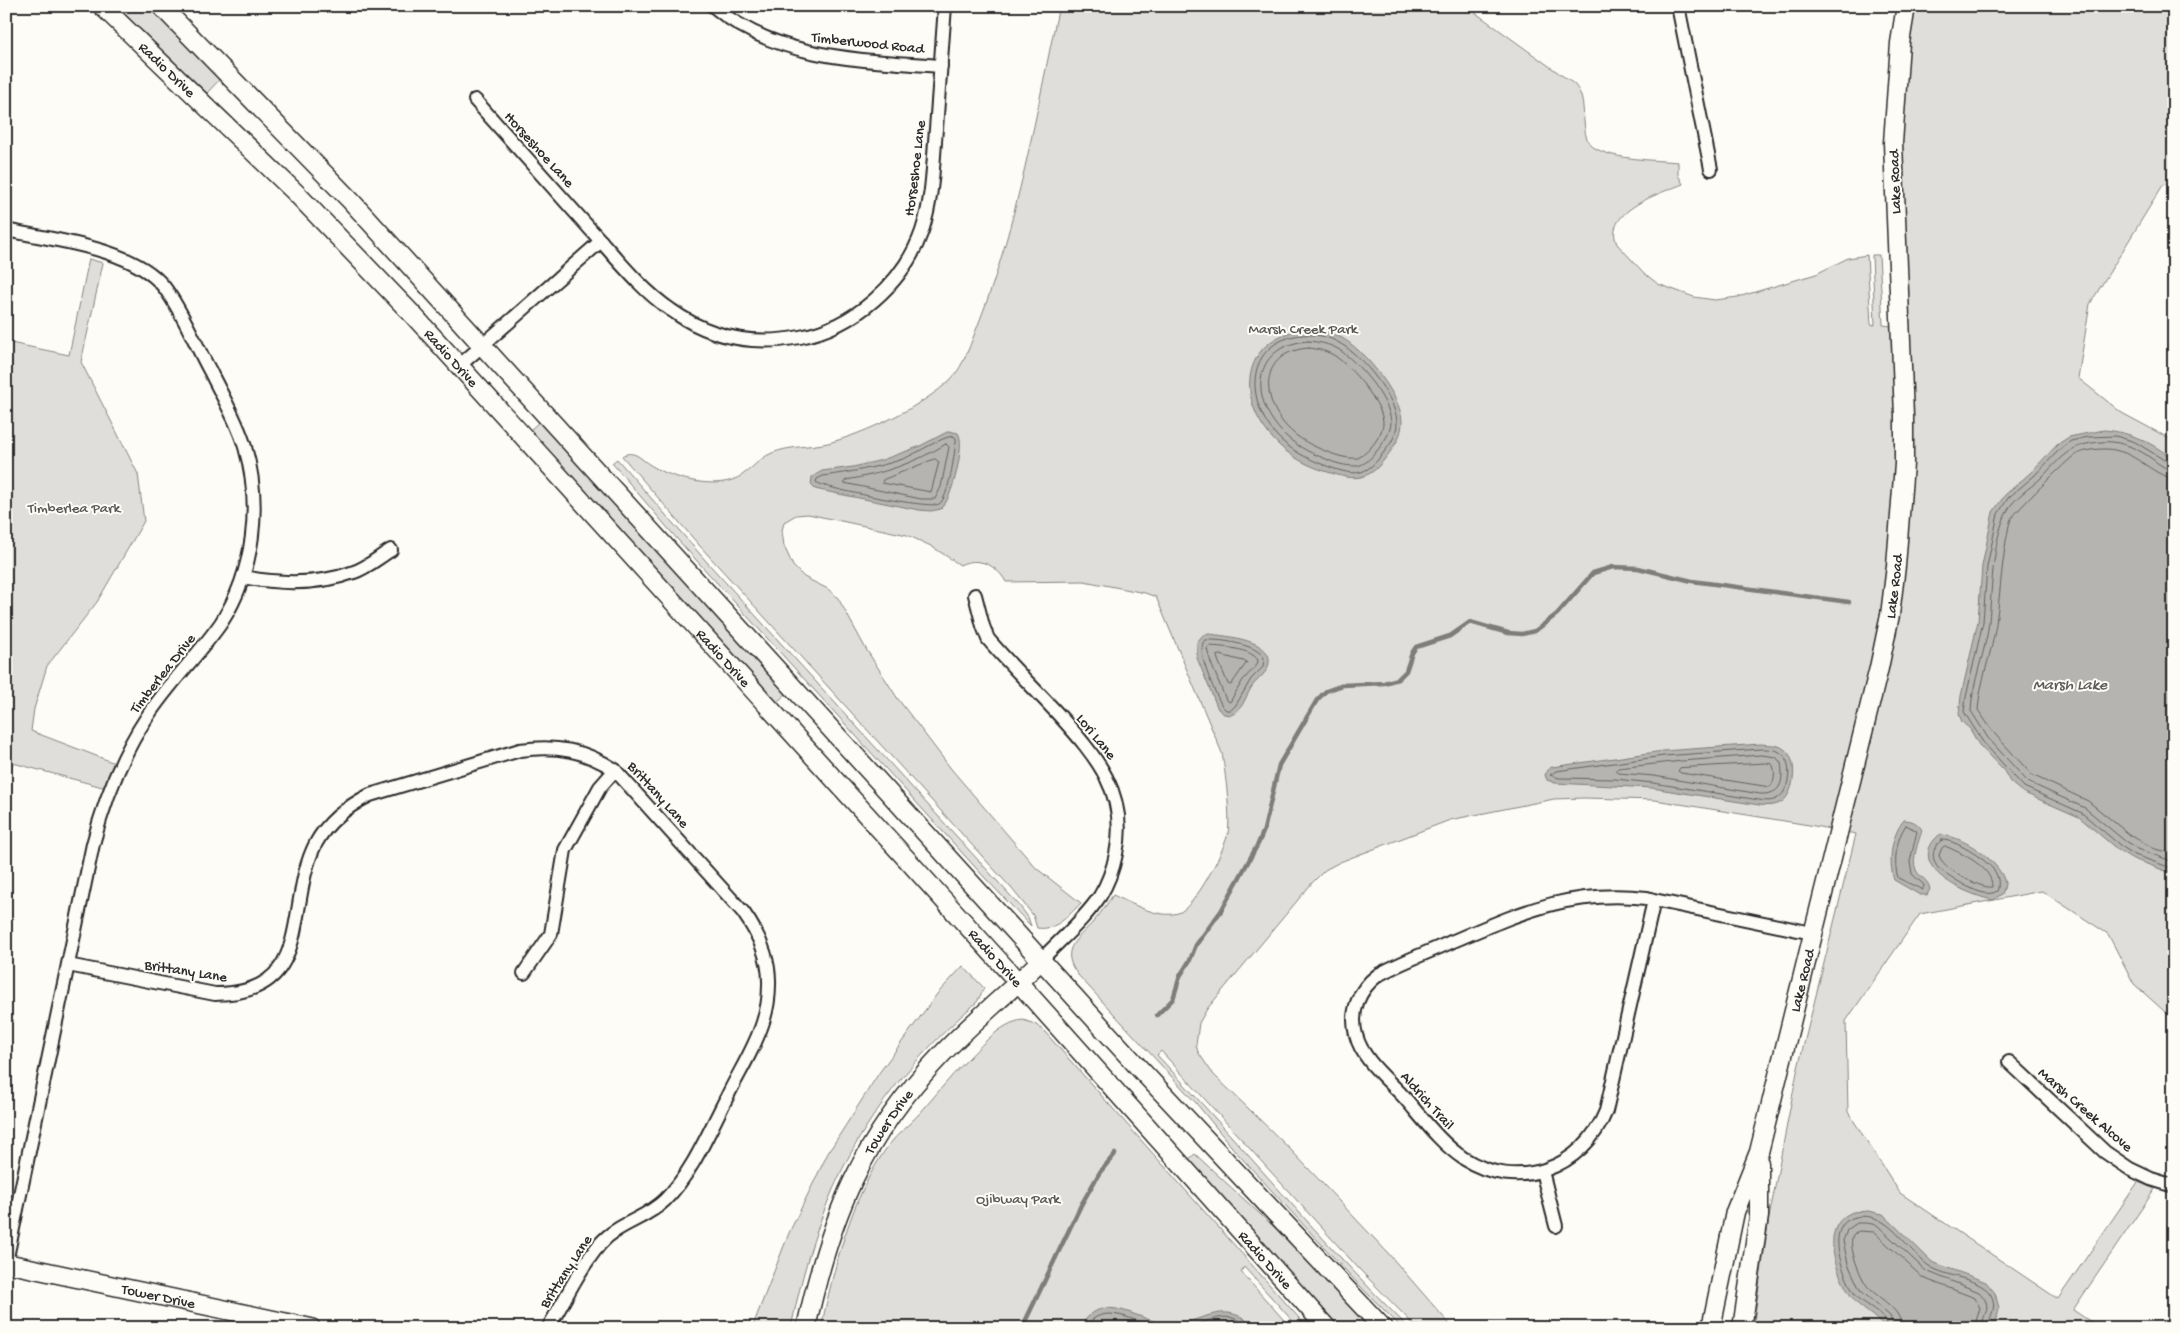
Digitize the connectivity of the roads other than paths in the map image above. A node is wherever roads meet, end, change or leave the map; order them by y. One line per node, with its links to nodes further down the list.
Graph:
1 (102, 6): 13 (main road, Radio Drive)
2 (162, 6): 12 (main road, Radio Drive)
3 (713, 6): 7 (street, Timberwood Road)
4 (945, 6): 7 (street, Horseshoe Lane)
5 (1678, 6): 9 (street)
6 (1906, 6): 19 (main road, Lake Road)
7 (941, 66): 11 (street, Horseshoe Lane)
8 (475, 100): 11 (street, Horseshoe Lane)
9 (1711, 169)
10 (6, 230): 15 (street, Timberlea Drive)
11 (601, 242): 12 (street)
12 (482, 344): 13 (street); 20 (main road, Radio Drive)
13 (458, 366): 23 (main road, Radio Drive)
14 (390, 550): 15 (street)
15 (243, 577): 21 (street, Timberlea Drive)
16 (974, 595): 20 (street, Lori Lane)
17 (615, 770): 21 (street, Brittany Lane); 22 (street); 31 (street, Brittany Lane)
18 (1654, 900): 19 (street, Aldrich Trail); 26 (street, Aldrich Trail); 26 (street, Aldrich Trail)
19 (1812, 933): 25 (main road, Lake Road)
20 (1041, 960): 23 (main road, Tower Drive); 34 (main road, Radio Drive)
21 (68, 965): 29 (street, Timberlea Drive)
22 (524, 973)
23 (1019, 983): 32 (main road, Tower Drive); 33 (main road, Radio Drive)
24 (2008, 1062): 27 (street, Marsh Creek Alcove)
25 (1759, 1152): 35 (main road, Lake Road); 36 (main road, Lake Road)
26 (1542, 1171): 28 (street)
27 (2174, 1186)
28 (1556, 1226)
29 (6, 1263): 30 (main road, Tower Drive)
30 (311, 1328)
31 (548, 1328)
32 (806, 1328)
33 (1327, 1328)
34 (1383, 1328)
35 (1711, 1328)
36 (1742, 1328)

